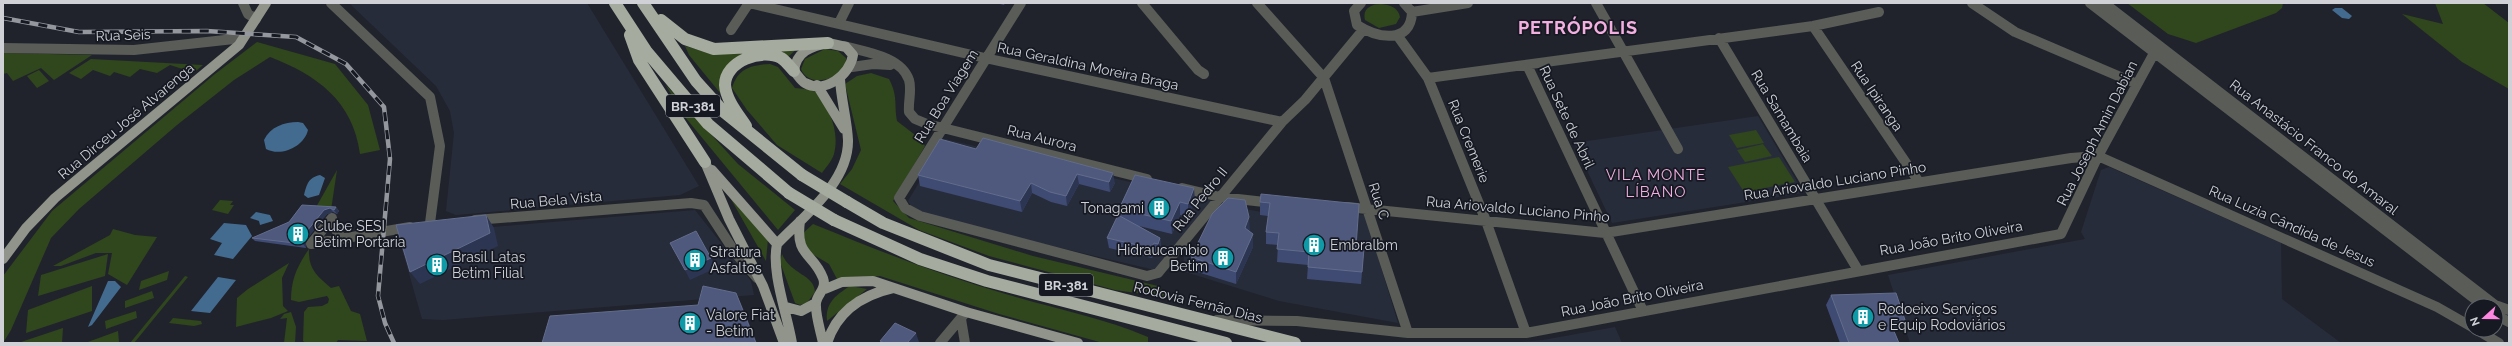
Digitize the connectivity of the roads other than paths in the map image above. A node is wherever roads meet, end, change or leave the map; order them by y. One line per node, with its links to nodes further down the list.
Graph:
1 (243, 3): 20 (street)
2 (266, 3): 20 (main road, Rua Dirceu José Alvarenga)
3 (331, 3): 64 (street)
4 (643, 3): 28 (highway); 47 (highway, Rodovia Fernão Dias / BR-381)
5 (749, 3): 21 (street, Rua Geraldina Moreira Braga); 23 (street)
6 (849, 3): 21 (street)
7 (1021, 3): 33 (street, Rua Boa Viagem)
8 (1142, 3): 38 (street)
9 (1257, 3): 39 (street)
10 (1361, 3): 24 (street)
11 (1404, 3): 18 (street)
12 (1468, 3): 18 (street)
13 (1596, 3): 32 (street)
14 (1973, 3): 42 (street)
15 (2090, 3): 31 (street, Rua Anastácio Franco do Amaral)
16 (2104, 3): 31 (street, Rua Anastácio Franco do Amaral)
17 (618, 7): 50 (highway); 91 (highway, BR-381, bridge)
18 (1412, 12): 25 (street)
19 (1879, 12): 22 (street)
20 (256, 19): 26 (main road, Rua Dirceu José Alvarenga)
21 (839, 23): 33 (street, Rua Geraldina Moreira Braga)
22 (1813, 26): 27 (street); 52 (street, Rua Ipiranga)
23 (731, 30)
24 (1363, 30): 25 (street); 39 (street, Rua Pedro II)
25 (1397, 35): 40 (street, Rua Cremerie)
26 (244, 38): 30 (street, Rua Seis); 69 (main road, Rua Dirceu José Alvarenga)
27 (1719, 38): 32 (street); 55 (street, Rua Samambaia)
28 (828, 43): 29 (main road); 37 (main road)
29 (844, 46): 35 (street); 36 (main road)
30 (3, 48)
31 (2156, 49): 42 (street, Rua Joseph Amin Dabian); 74 (street, Rua Anastácio Franco do Amaral); 77 (street, Rua Anastácio Franco do Amaral)
32 (1623, 52): 34 (street); 48 (street)
33 (985, 58): 44 (street, Rua Geraldina Moreira Braga); 45 (street, Rua Boa Viagem)
34 (1527, 65): 40 (street); 65 (street, Rua Sete de Abril)
35 (899, 66): 36 (street); 45 (street, Rua Aurora)
36 (852, 67): 41 (main road)
37 (794, 71): 43 (main road); 47 (highway, BR-381)
38 (1204, 74)
39 (1324, 78): 44 (street, Rua Pedro II); 59 (street, Rua C)
40 (1428, 78): 62 (street, Rua Cremerie)
41 (840, 79): 43 (main road); 46 (main road)
42 (2137, 84): 49 (street, Rua Joseph Amin Dabian)
43 (818, 85): 46 (main road)
44 (1282, 122): 54 (street, Rua Pedro II)
45 (941, 127): 51 (street, Rua Aurora); 57 (street, Rua Boa Viagem)
46 (846, 135): 60 (main road)
47 (754, 138): 80 (highway, Rodovia Fernão Dias / BR-381, bridge)
48 (1678, 149)
49 (2098, 156): 52 (street, Rua Ariovaldo Luciano Pinho); 66 (street, Rua Joseph Amin Dabian); 81 (street, Rua Luzia Cândida de Jesus)
50 (705, 162): 68 (main road); 71 (main road)
51 (1158, 182)
52 (1919, 182): 55 (street, Rua Ariovaldo Luciano Pinho)
53 (1173, 185): 54 (street)
54 (1220, 197): 56 (street); 57 (street, Rua Pedro II)
55 (1814, 198): 65 (street, Rua Ariovaldo Luciano Pinho); 70 (street, Rua Samambaia)
56 (1282, 203)
57 (901, 205)
58 (1336, 207): 59 (street, Rua Ariovaldo Luciano Pinho)
59 (1367, 209): 62 (street, Rua Ariovaldo Luciano Pinho); 82 (street, Rua C)
60 (800, 220): 68 (main road); 73 (main road)
61 (466, 221): 71 (street, Rua Bela Vista)
62 (1486, 221): 65 (street, Rua Ariovaldo Luciano Pinho); 83 (street, Rua Cremerie)
63 (443, 222): 64 (street)
64 (430, 223): 67 (street)
65 (1605, 233): 78 (street, Rua Sete de Abril)
66 (2061, 234): 70 (street, Rua João Brito Oliveira)
67 (342, 239): 67 (street)
68 (777, 244): 76 (main road)
69 (3, 259)
70 (1858, 270): 78 (street, Rua João Brito Oliveira)
71 (763, 286): 84 (main road)
72 (897, 288): 73 (main road); 79 (main road); 87 (main road)
73 (825, 289): 75 (main road)
74 (2474, 298)
75 (816, 303): 76 (main road); 86 (main road)
76 (786, 308): 85 (main road)
77 (2509, 310)
78 (1643, 311): 83 (street, Rua João Brito Oliveira)
79 (964, 316): 88 (street); 89 (street); 90 (main road)
80 (1205, 320): 82 (street, Rua João Brito Oliveira); 92 (highway, Rodovia Fernão Dias / BR-381)
81 (2464, 322)
82 (1408, 333): 83 (street, Rua João Brito Oliveira)
83 (1526, 333)
84 (784, 343)
85 (792, 343)
86 (823, 343)
87 (827, 343)
88 (940, 343)
89 (965, 343)
90 (1078, 343)
91 (1226, 343)
92 (1295, 343)

